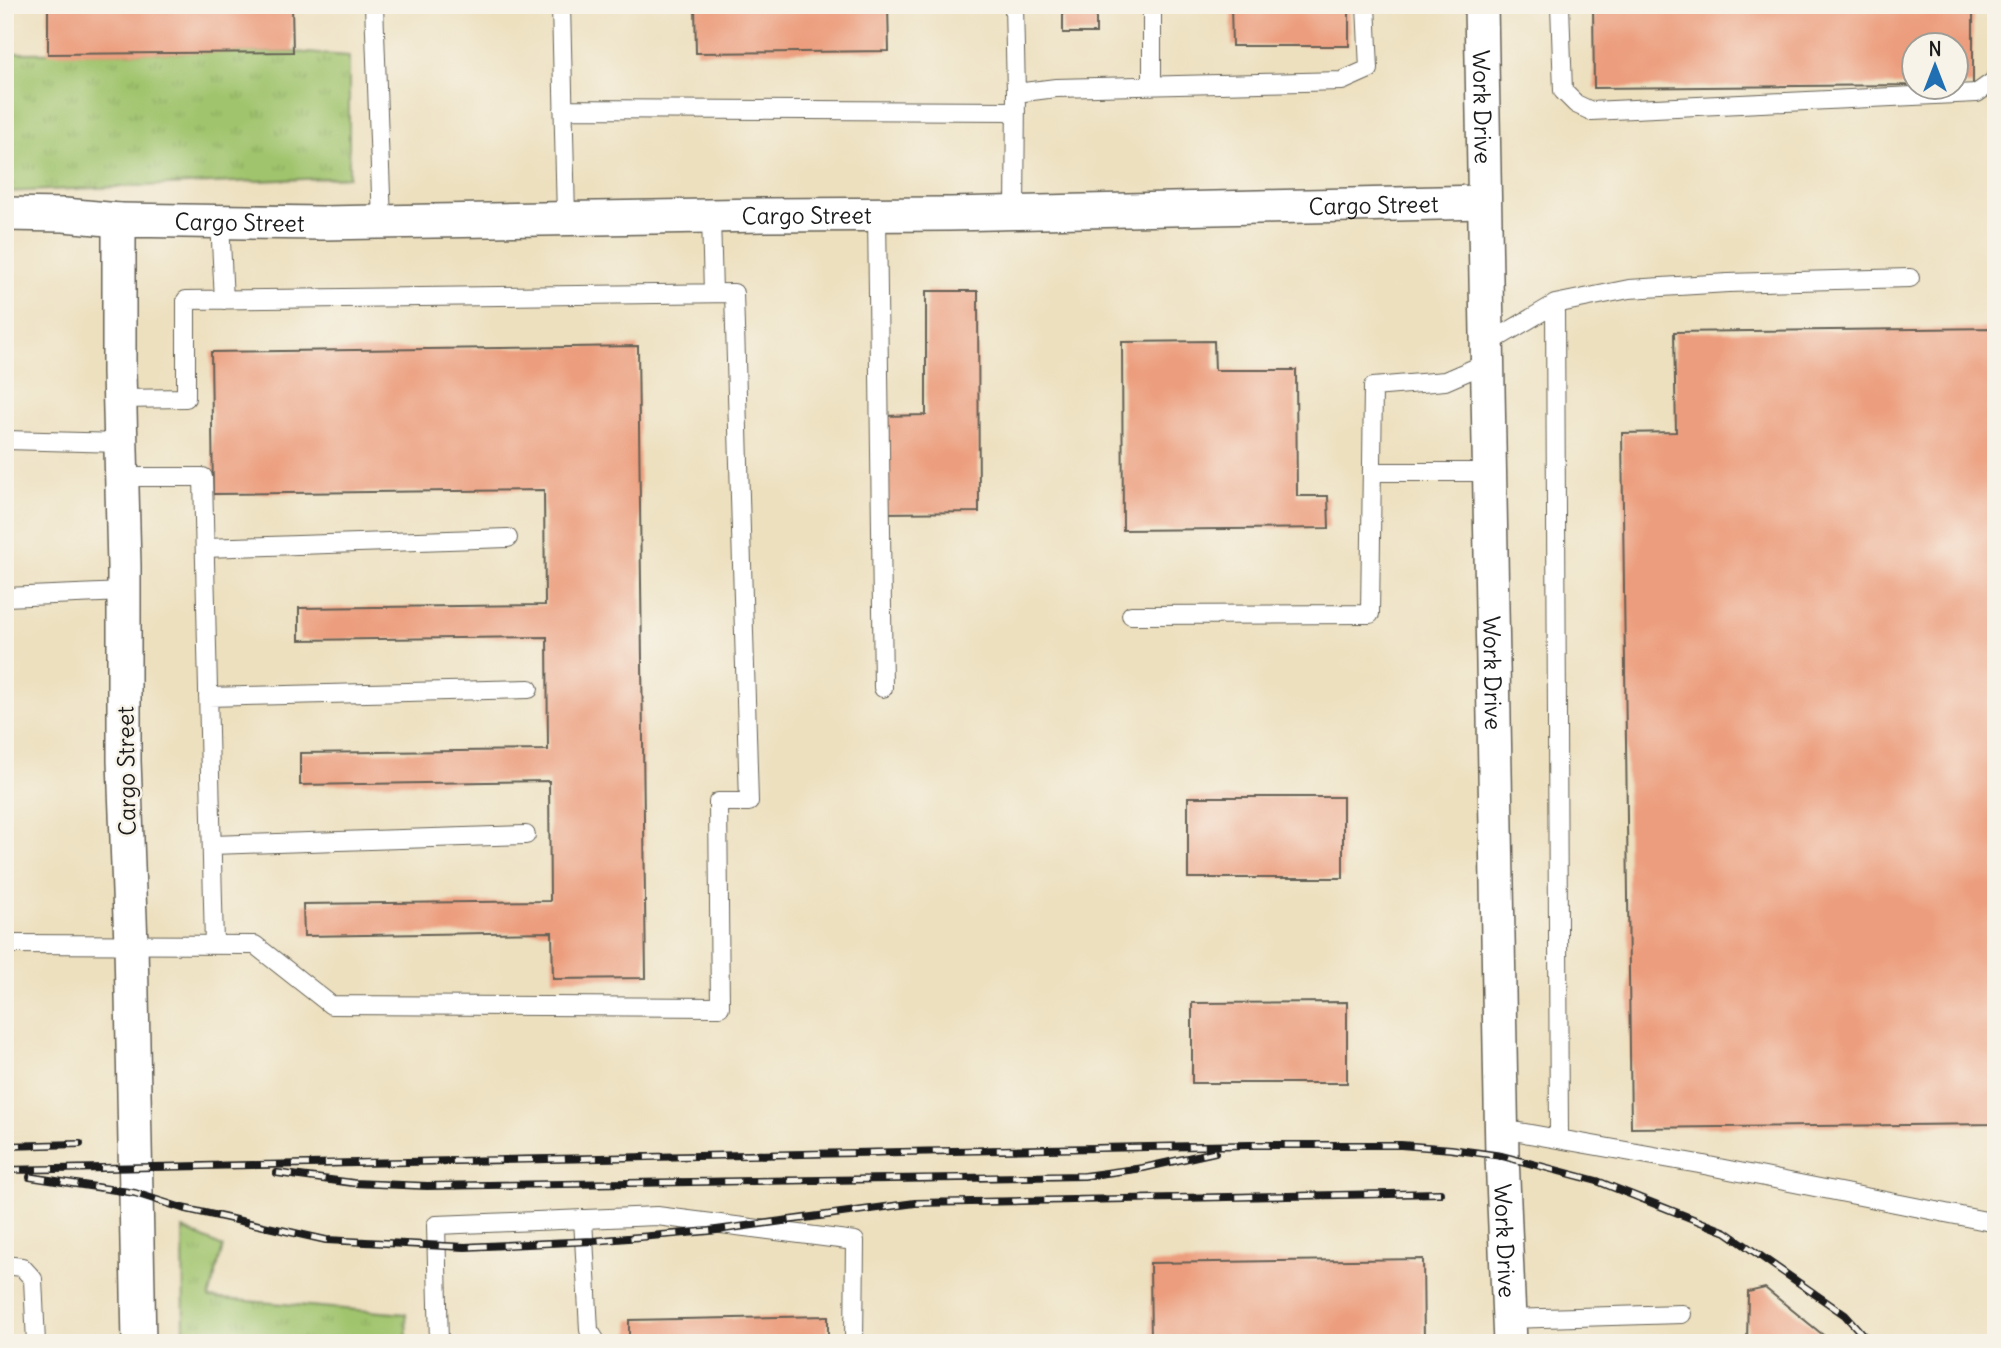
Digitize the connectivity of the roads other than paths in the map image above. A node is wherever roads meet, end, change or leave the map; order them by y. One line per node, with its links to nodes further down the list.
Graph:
1 (374, 5): 20 (lane)
2 (561, 5): 11 (lane)
3 (1014, 5): 10 (lane)
4 (1152, 5): 9 (lane)
5 (1366, 5): 9 (lane)
6 (1481, 5): 12 (street, Work Drive)
7 (1560, 5): 8 (lane)
8 (1996, 76)
9 (1152, 86): 10 (lane)
10 (1016, 102): 11 (lane); 13 (lane)
11 (563, 109): 17 (lane)
12 (1484, 202): 13 (street, Cargo Street); 25 (street, Work Drive)
13 (1015, 212): 15 (street, Cargo Street)
14 (5, 214): 18 (street)
15 (877, 214): 16 (street, Cargo Street); 37 (lane)
16 (711, 216): 17 (street, Cargo Street); 22 (lane)
17 (566, 219): 20 (street, Cargo Street)
18 (119, 220): 19 (street, Cargo Street); 26 (street, Cargo Street)
19 (220, 222): 20 (street, Cargo Street); 23 (lane)
20 (382, 222)
21 (1910, 278): 24 (lane)
22 (713, 293): 23 (lane); 44 (lane)
23 (224, 300): 26 (lane)
24 (1555, 304): 25 (lane); 46 (lane)
25 (1489, 352): 29 (lane); 30 (street, Work Drive)
26 (120, 400): 28 (street, Cargo Street)
27 (5, 440): 28 (lane)
28 (121, 443): 31 (street, Cargo Street)
29 (1372, 472): 30 (lane); 36 (lane)
30 (1491, 472): 45 (street, Work Drive)
31 (122, 478): 33 (lane); 34 (street, Cargo Street)
32 (508, 538): 33 (lane)
33 (205, 548): 39 (lane)
34 (124, 592): 35 (lane); 43 (street, Cargo Street)
35 (5, 597)
36 (1131, 615)
37 (883, 688)
38 (529, 689): 39 (lane)
39 (208, 697): 41 (lane)
40 (526, 835): 41 (lane)
41 (212, 845): 44 (lane)
42 (5, 944): 43 (lane)
43 (131, 944): 44 (lane); 53 (street, Cargo Street)
44 (214, 945)
45 (1502, 1129): 46 (lane); 51 (street, Work Drive)
46 (1559, 1139): 48 (lane)
47 (583, 1219): 54 (lane); 55 (lane); 56 (lane)
48 (1996, 1223)
49 (5, 1265): 52 (lane)
50 (1682, 1314): 51 (lane)
51 (1509, 1331)
52 (36, 1343)
53 (139, 1343)
54 (439, 1343)
55 (597, 1343)
56 (854, 1343)

